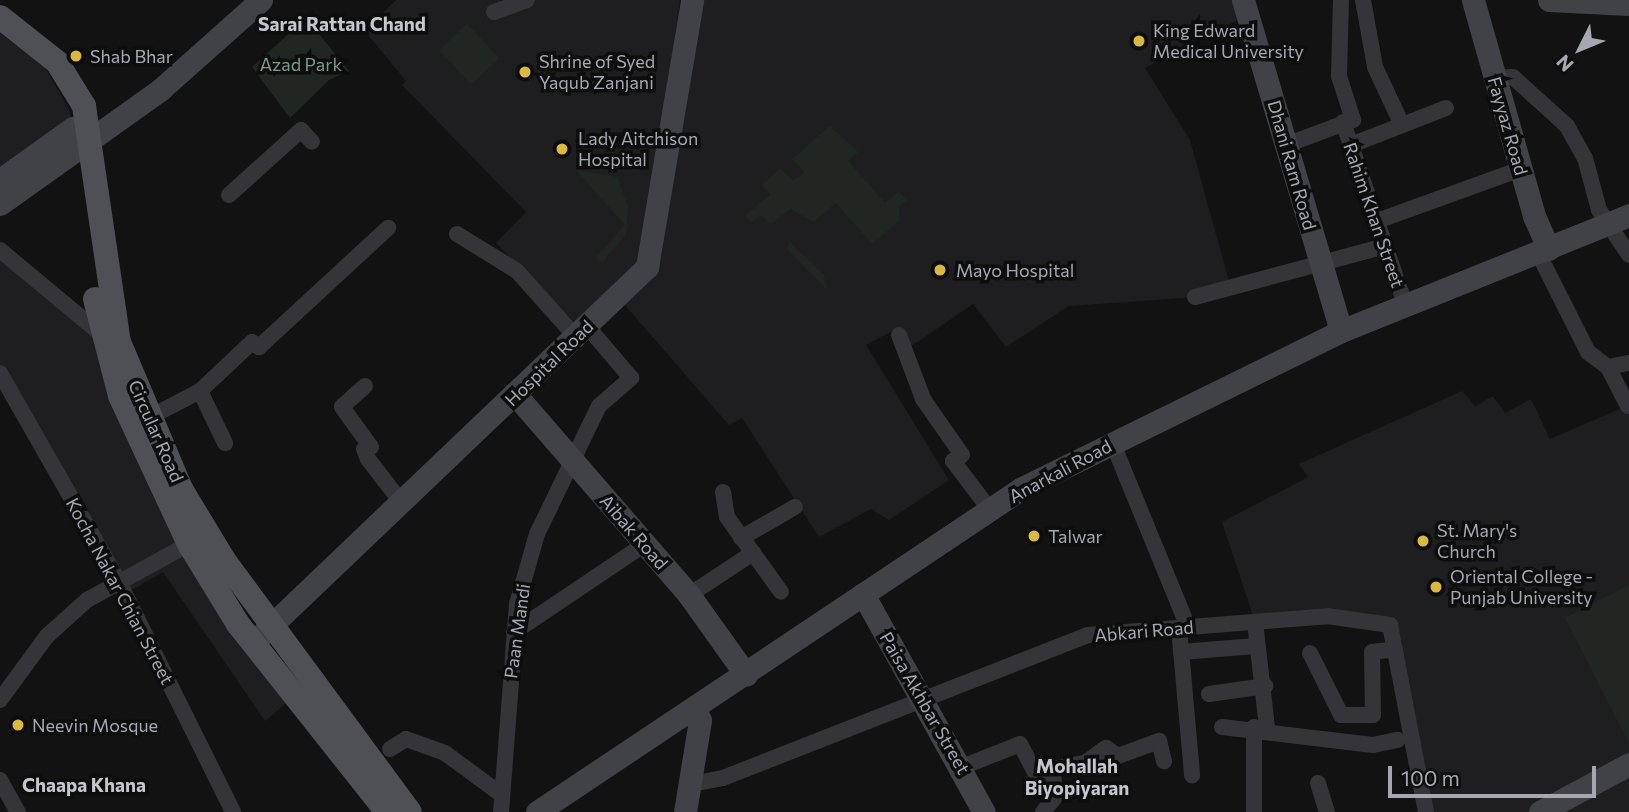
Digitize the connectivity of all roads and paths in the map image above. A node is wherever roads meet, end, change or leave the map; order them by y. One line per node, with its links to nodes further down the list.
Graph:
1 (261, 0): 17 (street)
2 (527, 0): 10 (street)
3 (692, 0): 37 (street, Hospital Road)
4 (1244, 0): 19 (street, Dhani Ram Road)
5 (1341, 0): 15 (street, Rahim Khan Street)
6 (1363, 0): 16 (street)
7 (1473, 0): 13 (street, Fayyaz Road)
8 (1549, 0): 9 (street)
9 (1629, 4)
10 (494, 12)
11 (0, 18): 17 (main road, Circular Road)
12 (0, 33): 17 (main road, Circular Road)
13 (1495, 78): 21 (street, Fayyaz Road); 25 (street)
14 (1446, 108): 16 (street)
15 (1343, 122): 19 (street, Rahim Khan Street); 20 (street, Rahim Khan Street)
16 (1402, 125): 20 (street)
17 (79, 139): 22 (street); 24 (street); 38 (main road, Circular Road); 47 (main road, Circular Road)
18 (312, 142): 23 (street)
19 (1286, 145): 33 (street, Dhani Ram Road)
20 (1351, 145): 26 (street, Rahim Khan Street)
21 (1521, 169): 26 (street); 31 (street, Fayyaz Road)
22 (0, 180)
23 (229, 195)
24 (0, 205)
25 (1618, 219): 31 (street, Anarkali Road); 32 (street)
26 (1377, 221): 29 (street, Rahim Khan Street)
27 (388, 228): 44 (street)
28 (457, 233): 37 (street)
29 (1385, 246): 33 (street); 35 (street, Rahim Khan Street)
30 (0, 250): 38 (street)
31 (1544, 251): 35 (street, Anarkali Road); 41 (street)
32 (1629, 255)
33 (1322, 266): 34 (street); 36 (street, Dhani Ram Road)
34 (1195, 298)
35 (1406, 307): 36 (street, Anarkali Road)
36 (1341, 331): 49 (street, Anarkali Road)
37 (581, 332): 45 (street, Hospital Road); 50 (street, Paan Mandi)
38 (100, 333): 56 (main road, Circular Road)
39 (899, 335): 54 (street)
40 (1629, 363): 41 (street)
41 (1608, 367): 46 (street)
42 (0, 373): 59 (street, Kocha Nakar Chian Street)
43 (365, 386): 52 (street)
44 (200, 391): 47 (street); 48 (street)
45 (515, 394): 50 (street, Aibak Road); 52 (street, Hospital Road)
46 (1628, 406)
47 (148, 418): 60 (main road, Circular Road)
48 (225, 443)
49 (1113, 444): 54 (street, Anarkali Road); 67 (street)
50 (571, 460): 57 (street, Aibak Road); 68 (street, Paan Mandi)
51 (723, 492): 55 (street)
52 (402, 503): 66 (street, Hospital Road)
53 (795, 506): 55 (street)
54 (990, 510): 62 (street, Anarkali Road)
55 (741, 538): 58 (street)
56 (189, 544): 59 (street); 64 (main road, Circular Road)
57 (645, 544): 63 (street, Aibak Road); 68 (street)
58 (753, 553): 61 (street); 63 (street)
59 (119, 582): 77 (street); 94 (street, Kocha Nakar Chian Street)
60 (244, 587): 64 (main road); 66 (main road, Circular Road)
61 (781, 592)
62 (863, 594): 74 (street, Anarkali Road); 78 (street, Paisa Akhbar Street)
63 (688, 595): 74 (street, Aibak Road)
64 (224, 602): 69 (main road, Circular Road)
65 (1255, 622): 67 (street, Abkari Road); 70 (street); 71 (street, Abkari Road)
66 (272, 626): 69 (street, Hospital Road); 96 (main road, Circular Road)
67 (1184, 628): 72 (street); 78 (street, Abkari Road)
68 (514, 632): 92 (street, Paan Mandi)
69 (252, 643): 95 (main road, Circular Road)
70 (1256, 646): 72 (street); 75 (street)
71 (1395, 649): 73 (street); 104 (street, Abkari Road)
72 (1181, 652): 88 (street)
73 (1310, 653)
74 (747, 675): 79 (street, Anarkali Road)
75 (1265, 687): 76 (street); 81 (street)
76 (1209, 694)
77 (0, 700)
78 (922, 700): 86 (street, Paisa Akhbar Street); 91 (street, Abkari Road)
79 (695, 711): 91 (street); 98 (street, Anarkali Road)
80 (1222, 727): 81 (street)
81 (1260, 727): 82 (street); 102 (street)
82 (1397, 740)
83 (390, 749): 92 (street)
84 (1164, 761): 87 (street)
85 (1629, 764): 105 (street)
86 (962, 767): 87 (street); 100 (street, Paisa Akhbar Street)
87 (1052, 771): 101 (street)
88 (1192, 775)
89 (0, 780): 93 (street)
90 (1318, 783): 103 (street)
91 (692, 784): 99 (street)
92 (502, 795): 97 (street, Paan Mandi)
93 (18, 812)
94 (233, 812)
95 (387, 812)
96 (410, 812)
97 (501, 812)
98 (537, 812)
99 (685, 812)
100 (984, 812)
101 (1043, 812)
102 (1254, 812)
103 (1327, 812)
104 (1426, 812)
105 (1540, 812)

